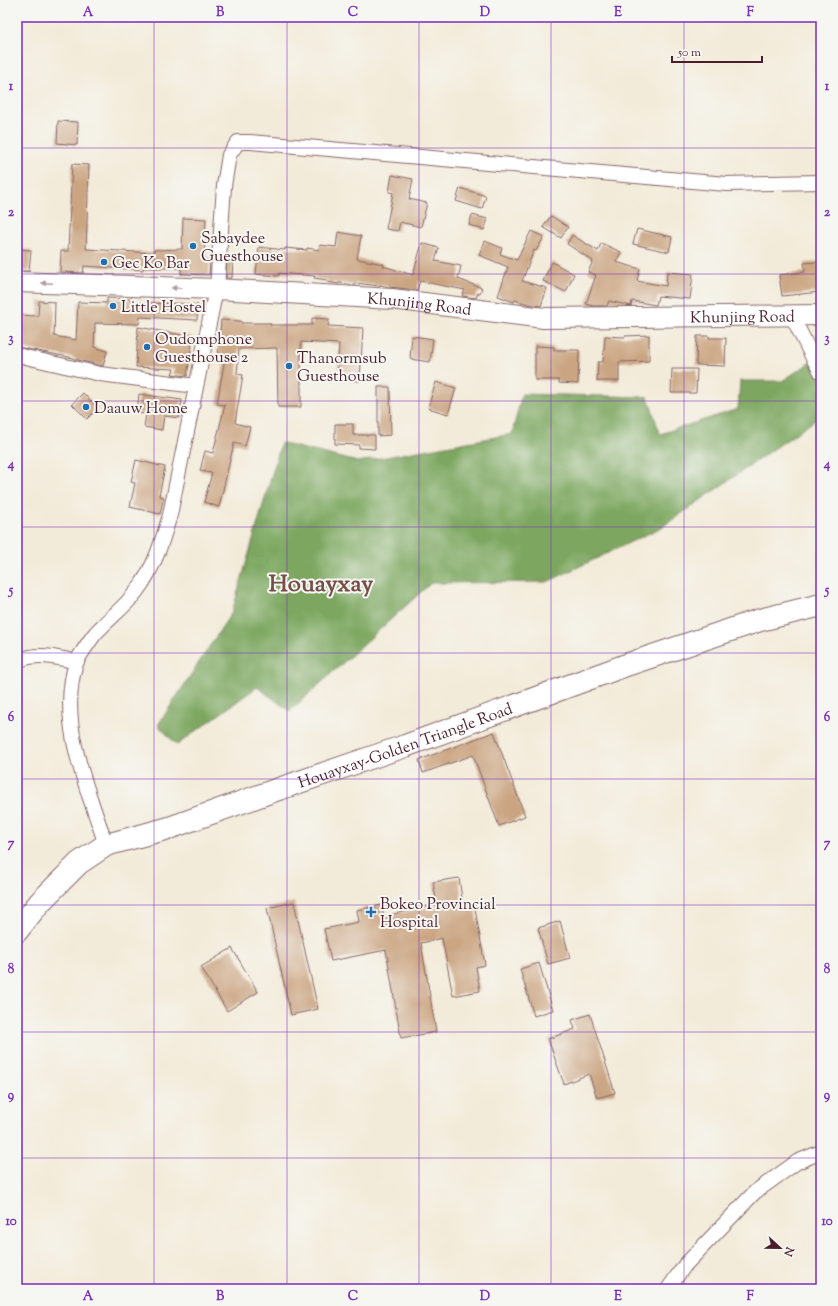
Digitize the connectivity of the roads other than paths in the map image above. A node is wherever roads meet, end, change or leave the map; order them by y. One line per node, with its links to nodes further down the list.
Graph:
1 (821, 182): 3 (street)
2 (17, 282): 3 (main road, Khunjing Road, one-way to 2)
3 (217, 289): 5 (main road, Khunjing Road); 8 (street)
4 (821, 315): 5 (main road, Khunjing Road)
5 (792, 316): 7 (street)
6 (17, 355): 8 (street)
7 (821, 372)
8 (196, 386): 11 (street)
9 (821, 605): 12 (main road, Houayxay-Golden Triangle Road)
10 (17, 661): 11 (street)
11 (77, 662): 12 (street)
12 (106, 845): 13 (main road, Houayxay-Golden Triangle Road)
13 (17, 931)
14 (821, 1152): 15 (street)
15 (668, 1289)

